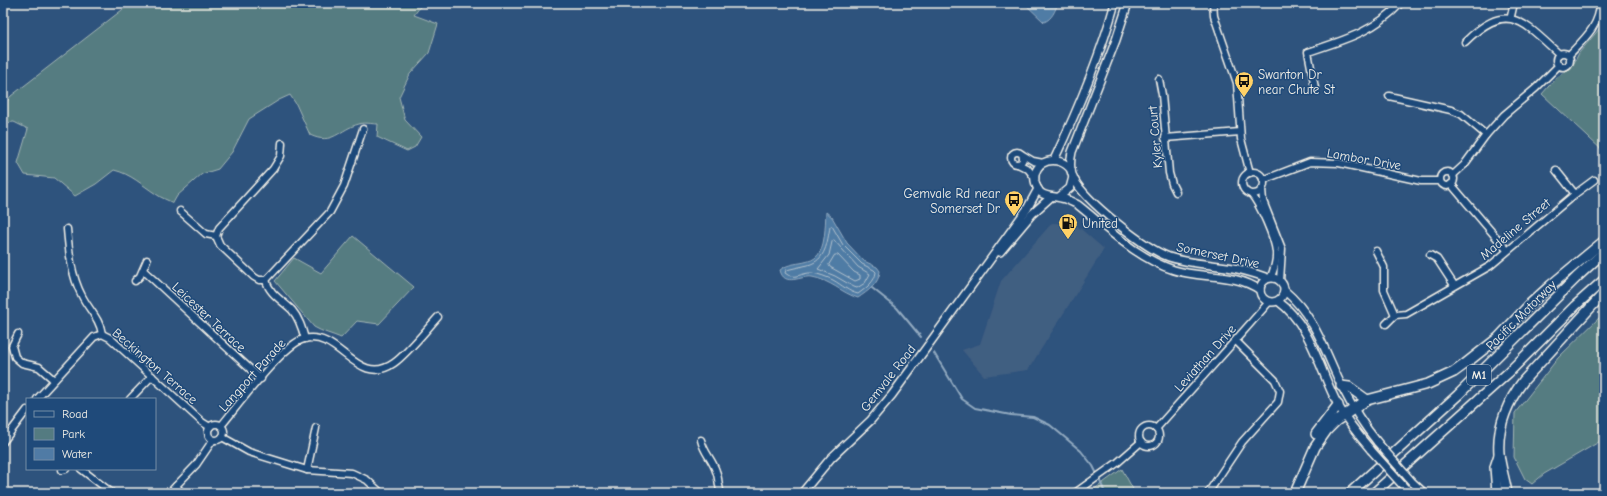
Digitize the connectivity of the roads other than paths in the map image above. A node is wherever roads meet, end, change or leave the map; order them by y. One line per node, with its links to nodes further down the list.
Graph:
1 (1115, 3): 21 (main road)
2 (1128, 3): 26 (main road)
3 (1213, 3): 16 (street)
4 (1402, 3): 13 (street)
5 (1514, 3): 7 (street)
6 (1600, 3): 10 (street, Lambor Drive)
7 (1511, 16): 8 (street); 9 (street)
8 (1465, 42)
9 (1558, 54): 10 (street); 11 (street)
10 (1569, 55): 11 (street, Lambor Drive)
11 (1559, 65): 17 (street, Lambor Drive)
12 (1159, 80): 18 (street, Kyler Court)
13 (1315, 88)
14 (1389, 96): 17 (street)
15 (364, 129): 52 (street)
16 (1240, 132): 18 (street); 25 (street)
17 (1486, 135): 27 (street, Lambor Drive)
18 (1165, 138): 35 (street, Kyler Court)
19 (282, 143): 42 (street)
20 (1022, 155): 22 (street); 23 (street); 23 (street)
21 (1054, 160): 22 (main road); 26 (main road, Somerset Drive)
22 (1043, 163): 28 (main road)
23 (1018, 164): 28 (street)
24 (1556, 170): 37 (street)
25 (1250, 173): 29 (street); 36 (street)
26 (1072, 174): 39 (main road); 51 (main road, Somerset Drive)
27 (1453, 175): 30 (street, Lambor Drive); 32 (street)
28 (1035, 178): 33 (main road)
29 (1263, 180): 30 (street, Lambor Drive); 34 (street)
30 (1440, 180): 32 (street, Lambor Drive)
31 (1594, 180): 37 (street, Madeline Street)
32 (1451, 184): 44 (street)
33 (1038, 189): 38 (main road); 50 (main road, Gemvale Road)
34 (1262, 189): 36 (street); 55 (street)
35 (1176, 192)
36 (1251, 194): 51 (street)
37 (1575, 194): 44 (street, Madeline Street)
38 (1051, 197): 39 (main road, Somerset Drive); 50 (main road, Gemvale Road)
39 (1059, 197): 57 (main road, Somerset Drive)
40 (180, 211): 42 (street)
41 (67, 229): 66 (street)
42 (216, 236): 52 (street)
43 (1604, 241): 75 (highway)
44 (1507, 250): 56 (street, Madeline Street)
45 (1376, 251): 62 (street)
46 (1604, 252): 104 (highway, Pacific Motorway / M1)
47 (1430, 255): 56 (street)
48 (147, 260): 49 (street)
49 (143, 270): 54 (street); 70 (street, Leicester Terrace)
50 (983, 270): 100 (main road, Gemvale Road)
51 (1270, 278): 55 (main road, Somerset Drive); 57 (main road, Somerset Drive)
52 (266, 280): 67 (street)
53 (1604, 280): 105 (highway, M1)
54 (135, 281)
55 (1280, 281): 58 (main road)
56 (1454, 285): 62 (street, Madeline Street)
57 (1260, 290): 61 (main road, Somerset Drive)
58 (1284, 291): 60 (main road); 72 (main road)
59 (1604, 293): 89 (highway)
60 (1278, 301): 61 (main road); 76 (main road)
61 (1269, 302): 68 (street, Leviathan Drive)
62 (1395, 315): 64 (street, Madeline Street)
63 (438, 316): 67 (street, Langport Parade)
64 (1386, 324)
65 (18, 334): 71 (street)
66 (102, 334): 69 (street, Beckington Terrace); 71 (street, Beckington Terrace)
67 (305, 339): 70 (street, Langport Parade)
68 (1236, 341): 83 (street, Leviathan Drive); 102 (street)
69 (152, 376): 74 (street); 81 (street, Beckington Terrace)
70 (261, 379): 80 (street, Langport Parade)
71 (54, 380): 73 (street, Beckington Terrace)
72 (1342, 386): 75 (highway); 77 (main road)
73 (38, 398)
74 (131, 398)
75 (1367, 400): 77 (highway)
76 (1338, 405): 79 (main road); 90 (highway)
77 (1353, 408): 79 (highway); 106 (main road, bridge)
78 (26, 411): 87 (street)
79 (1344, 414): 90 (highway); 94 (main road, bridge)
80 (221, 426): 81 (street); 84 (street)
81 (210, 427): 85 (street)
82 (316, 428): 92 (street)
83 (1156, 429): 88 (street); 88 (street, Leviathan Drive)
84 (222, 437): 85 (street); 92 (street)
85 (213, 440): 93 (street)
86 (701, 440): 99 (street)
87 (3, 442)
88 (1141, 442): 101 (street)
89 (1499, 453): 107 (highway); 108 (highway)
90 (1307, 464): 103 (highway)
91 (82, 470): 95 (street)
92 (307, 470): 98 (street)
93 (176, 486): 96 (street); 97 (street)
94 (1407, 491)
95 (112, 493)
96 (170, 493)
97 (182, 493)
98 (381, 493)
99 (721, 493)
100 (802, 493)
101 (1075, 493)
102 (1208, 493)
103 (1295, 493)
104 (1350, 493)
105 (1374, 493)
106 (1424, 493)
107 (1497, 493)
108 (1507, 493)

